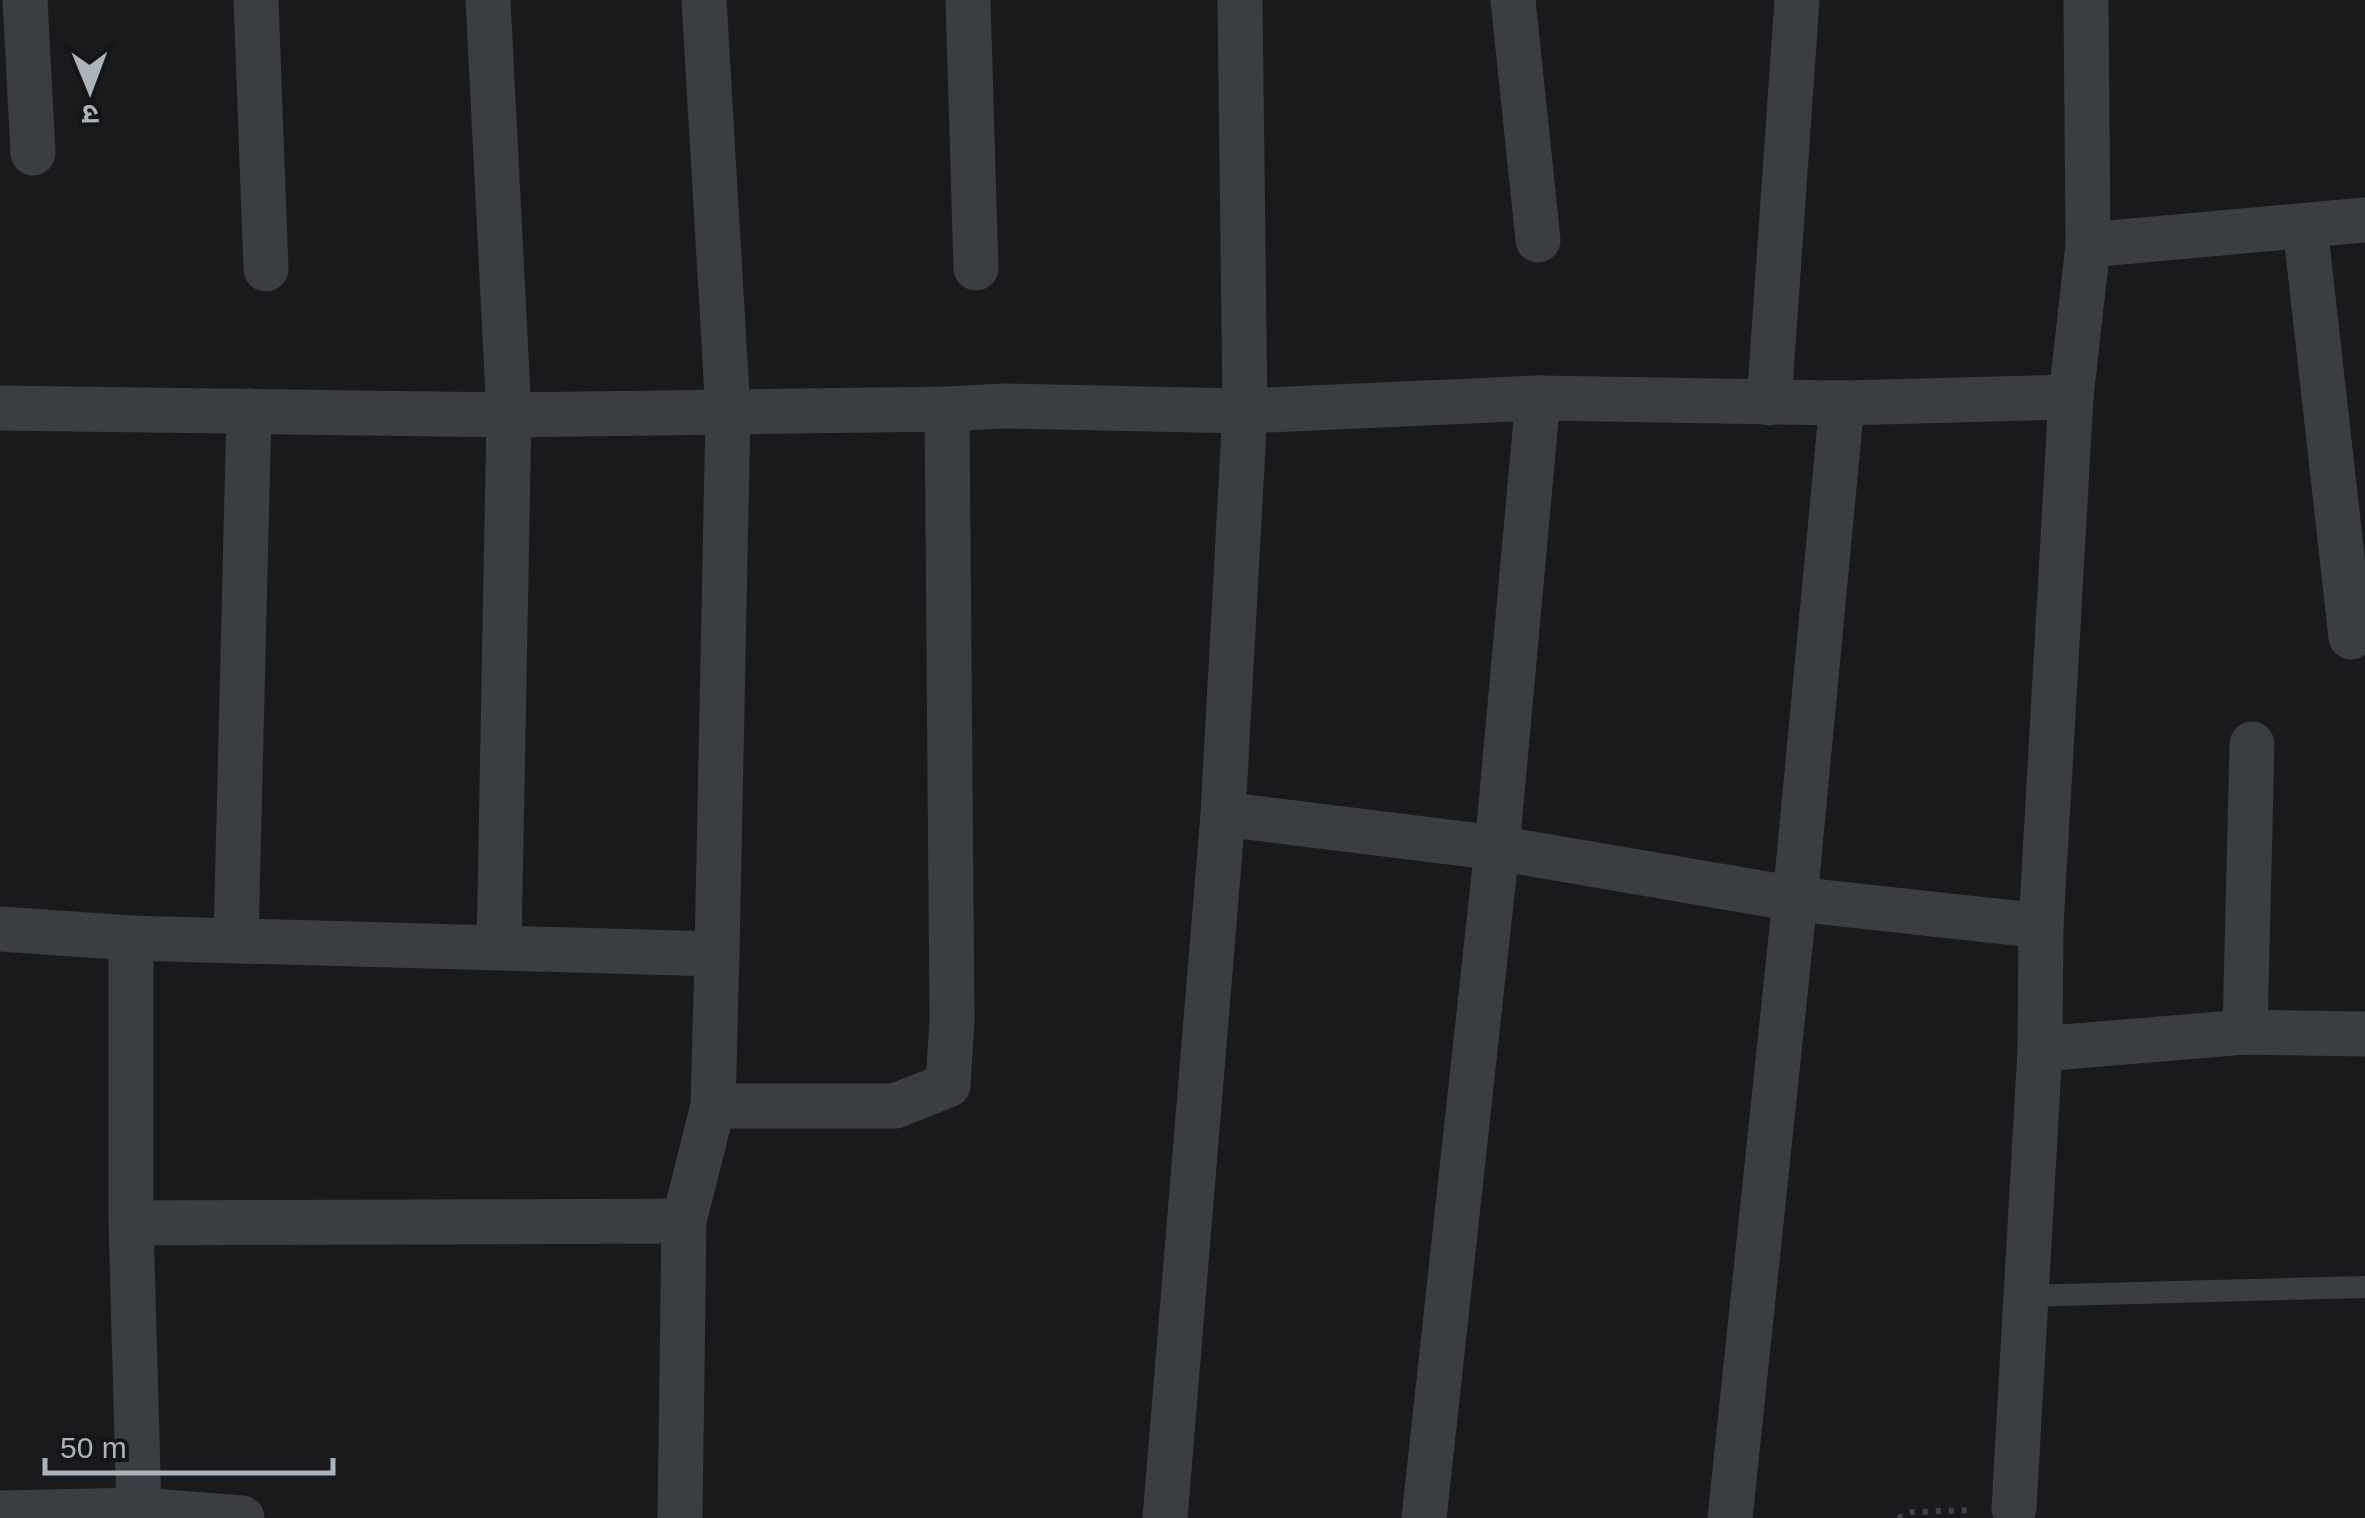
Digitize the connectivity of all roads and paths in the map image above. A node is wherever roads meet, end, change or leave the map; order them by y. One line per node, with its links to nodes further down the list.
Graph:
1 (25, 0): 10 (street)
2 (256, 0): 16 (street)
3 (488, 0): 26 (street)
4 (704, 0): 25 (street)
5 (968, 0): 15 (street)
6 (1240, 0): 24 (street)
7 (1514, 0): 13 (street)
8 (1796, 0): 19 (street)
9 (2086, 0): 14 (street)
10 (32, 154)
11 (2365, 220): 12 (street)
12 (2305, 226): 14 (street); 27 (street)
13 (1538, 240)
14 (2088, 244): 18 (street)
15 (976, 268)
16 (266, 269)
17 (1538, 398): 19 (street); 24 (street); 30 (street)
18 (2071, 398): 20 (street); 32 (street)
19 (1769, 403): 20 (street)
20 (1842, 403): 31 (street)
21 (0, 408): 23 (street)
22 (947, 410): 24 (street); 25 (street); 41 (street)
23 (248, 411): 26 (street); 35 (street)
24 (1246, 411): 29 (street)
25 (728, 412): 26 (street); 37 (street)
26 (509, 414): 36 (street)
27 (2351, 637)
28 (2252, 744): 38 (street)
29 (1224, 814): 30 (street); 51 (street)
30 (1497, 848): 31 (street); 52 (street)
31 (1795, 899): 32 (street); 53 (street)
32 (2041, 926): 40 (street)
33 (0, 929): 34 (street)
34 (131, 938): 35 (street); 43 (street)
35 (236, 940): 36 (street)
36 (499, 947): 37 (street)
37 (717, 954): 41 (street)
38 (2245, 1032): 39 (street); 40 (street)
39 (2365, 1034)
40 (2040, 1050): 45 (street)
41 (713, 1106): 42 (street)
42 (684, 1220): 43 (street); 50 (street)
43 (131, 1222): 47 (street)
44 (2365, 1287): 45 (lane)
45 (2026, 1296): 46 (street)
46 (2014, 1508): 54 (path)
47 (140, 1510): 48 (street); 49 (street)
48 (0, 1513)
49 (242, 1518)
50 (680, 1518)
51 (1165, 1518)
52 (1424, 1518)
53 (1730, 1518)
54 (1898, 1518)

